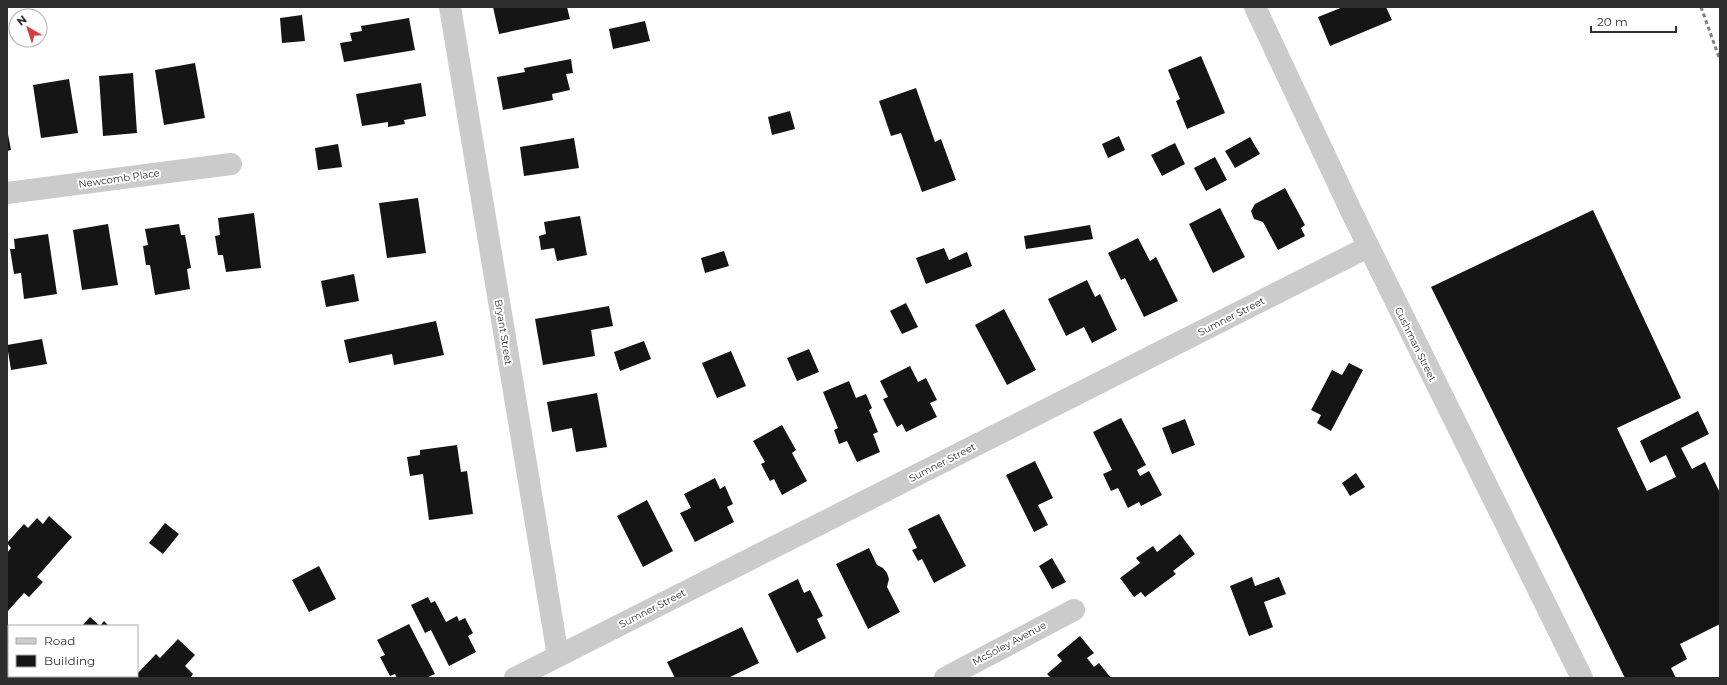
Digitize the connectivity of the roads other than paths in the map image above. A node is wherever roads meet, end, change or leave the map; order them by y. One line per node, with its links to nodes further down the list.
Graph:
1 (450, 7): 7 (street, Bryant Street)
2 (1255, 7): 5 (street, Cushman Street)
3 (231, 164): 4 (street, Newcomb Place)
4 (7, 193)
5 (1368, 247): 7 (street, Sumner Street); 10 (street, Cushman Street)
6 (1074, 610): 9 (street, McSoley Avenue)
7 (558, 656): 8 (street, Sumner Street)
8 (515, 678)
9 (945, 678)
10 (1582, 678)

